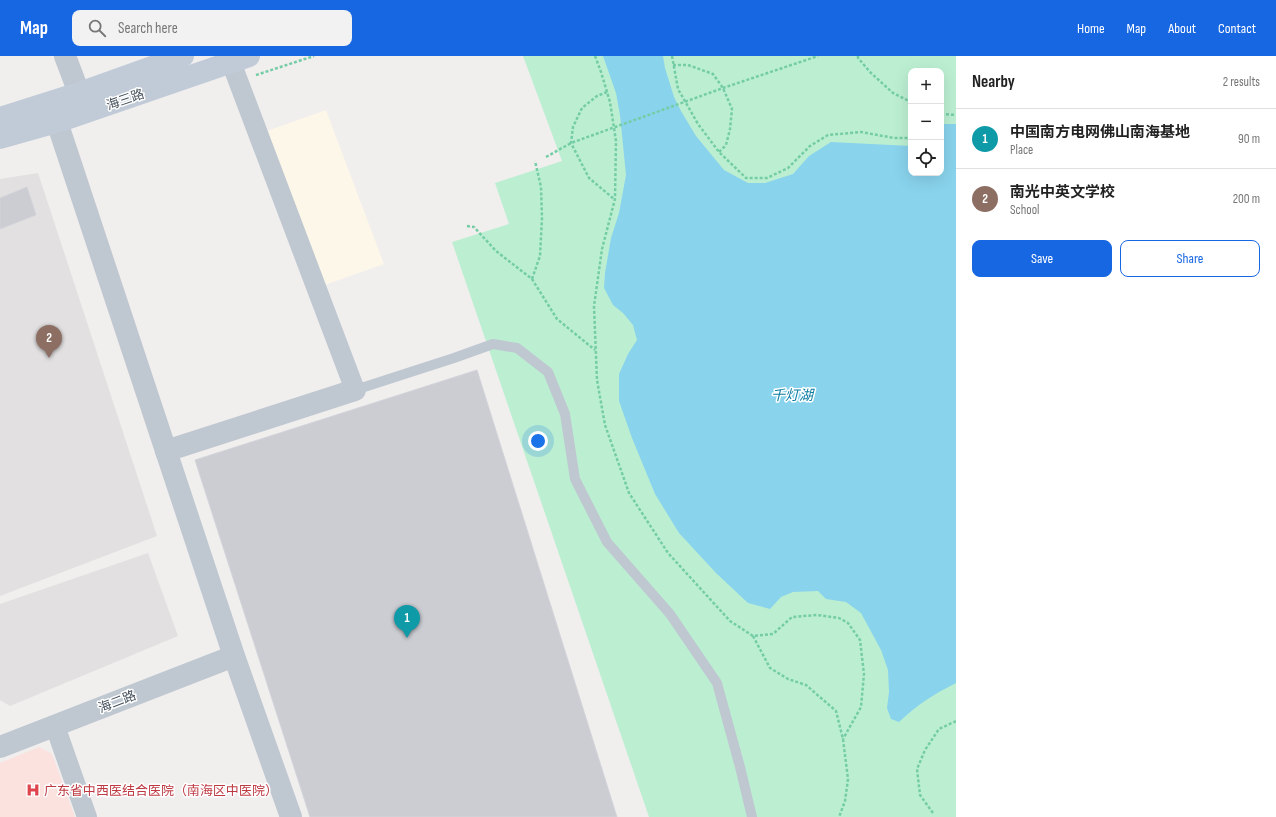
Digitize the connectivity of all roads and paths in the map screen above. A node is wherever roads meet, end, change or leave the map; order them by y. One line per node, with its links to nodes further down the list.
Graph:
1 (65, 56): 12 (street)
2 (183, 56): 12 (main road, 海三路)
3 (314, 56): 9 (path)
4 (595, 56): 11 (path)
5 (672, 56): 8 (path)
6 (818, 56): 10 (path)
7 (858, 56): 13 (path)
8 (673, 65): 10 (path); 21 (path)
9 (240, 66): 17 (main road, 海三路); 28 (street)
10 (723, 88): 20 (path); 21 (path)
11 (607, 92): 20 (path); 24 (path)
12 (79, 93): 16 (main road, 海三路)
13 (908, 100)
14 (944, 114): 15 (path)
15 (956, 115)
16 (0, 118)
17 (57, 122): 18 (main road, 海三路); 29 (street)
18 (0, 138)
19 (908, 138): 21 (path)
20 (571, 143): 22 (path); 24 (path)
21 (719, 152)
22 (546, 157)
23 (535, 160): 26 (path)
24 (615, 199): 27 (path)
25 (467, 226): 26 (path)
26 (532, 279): 27 (path)
27 (596, 351): 30 (path)
28 (355, 390): 29 (street); 39 (lane)
29 (166, 452): 31 (street)
30 (753, 636): 34 (path); 34 (path)
31 (234, 656): 33 (street, 海二路); 38 (street)
32 (956, 721): 36 (path)
33 (55, 726): 35 (street, 海二路); 37 (street)
34 (843, 739): 40 (path)
35 (0, 747)
36 (933, 813)
37 (88, 817)
38 (291, 817)
39 (752, 817)
40 (838, 817)

